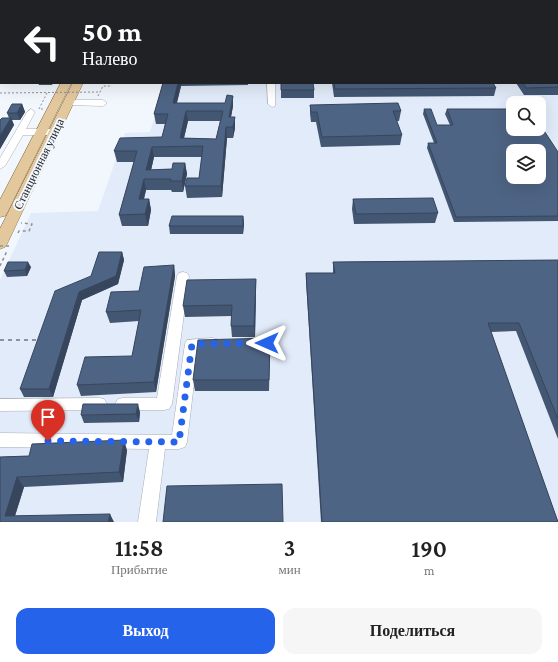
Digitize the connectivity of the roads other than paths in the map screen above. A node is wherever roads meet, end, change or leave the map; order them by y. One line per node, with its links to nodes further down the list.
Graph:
1 (66, 84): 9 (main road, Станционная улица)
2 (78, 84): 5 (main road, Станционная улица)
3 (271, 84): 6 (lane)
4 (101, 100): 5 (lane)
5 (68, 103): 10 (main road, Станционная улица)
6 (272, 104)
7 (35, 110): 8 (lane)
8 (19, 132): 9 (lane); 11 (lane)
9 (42, 132): 10 (lane); 12 (main road, Станционная улица)
10 (54, 132): 13 (main road, Станционная улица)
11 (0, 166)
12 (0, 213)
13 (4, 245)
14 (183, 276): 16 (lane)
15 (230, 343): 18 (lane)
16 (0, 405)
17 (0, 440): 18 (lane)
18 (158, 442): 19 (lane)
19 (147, 522)

